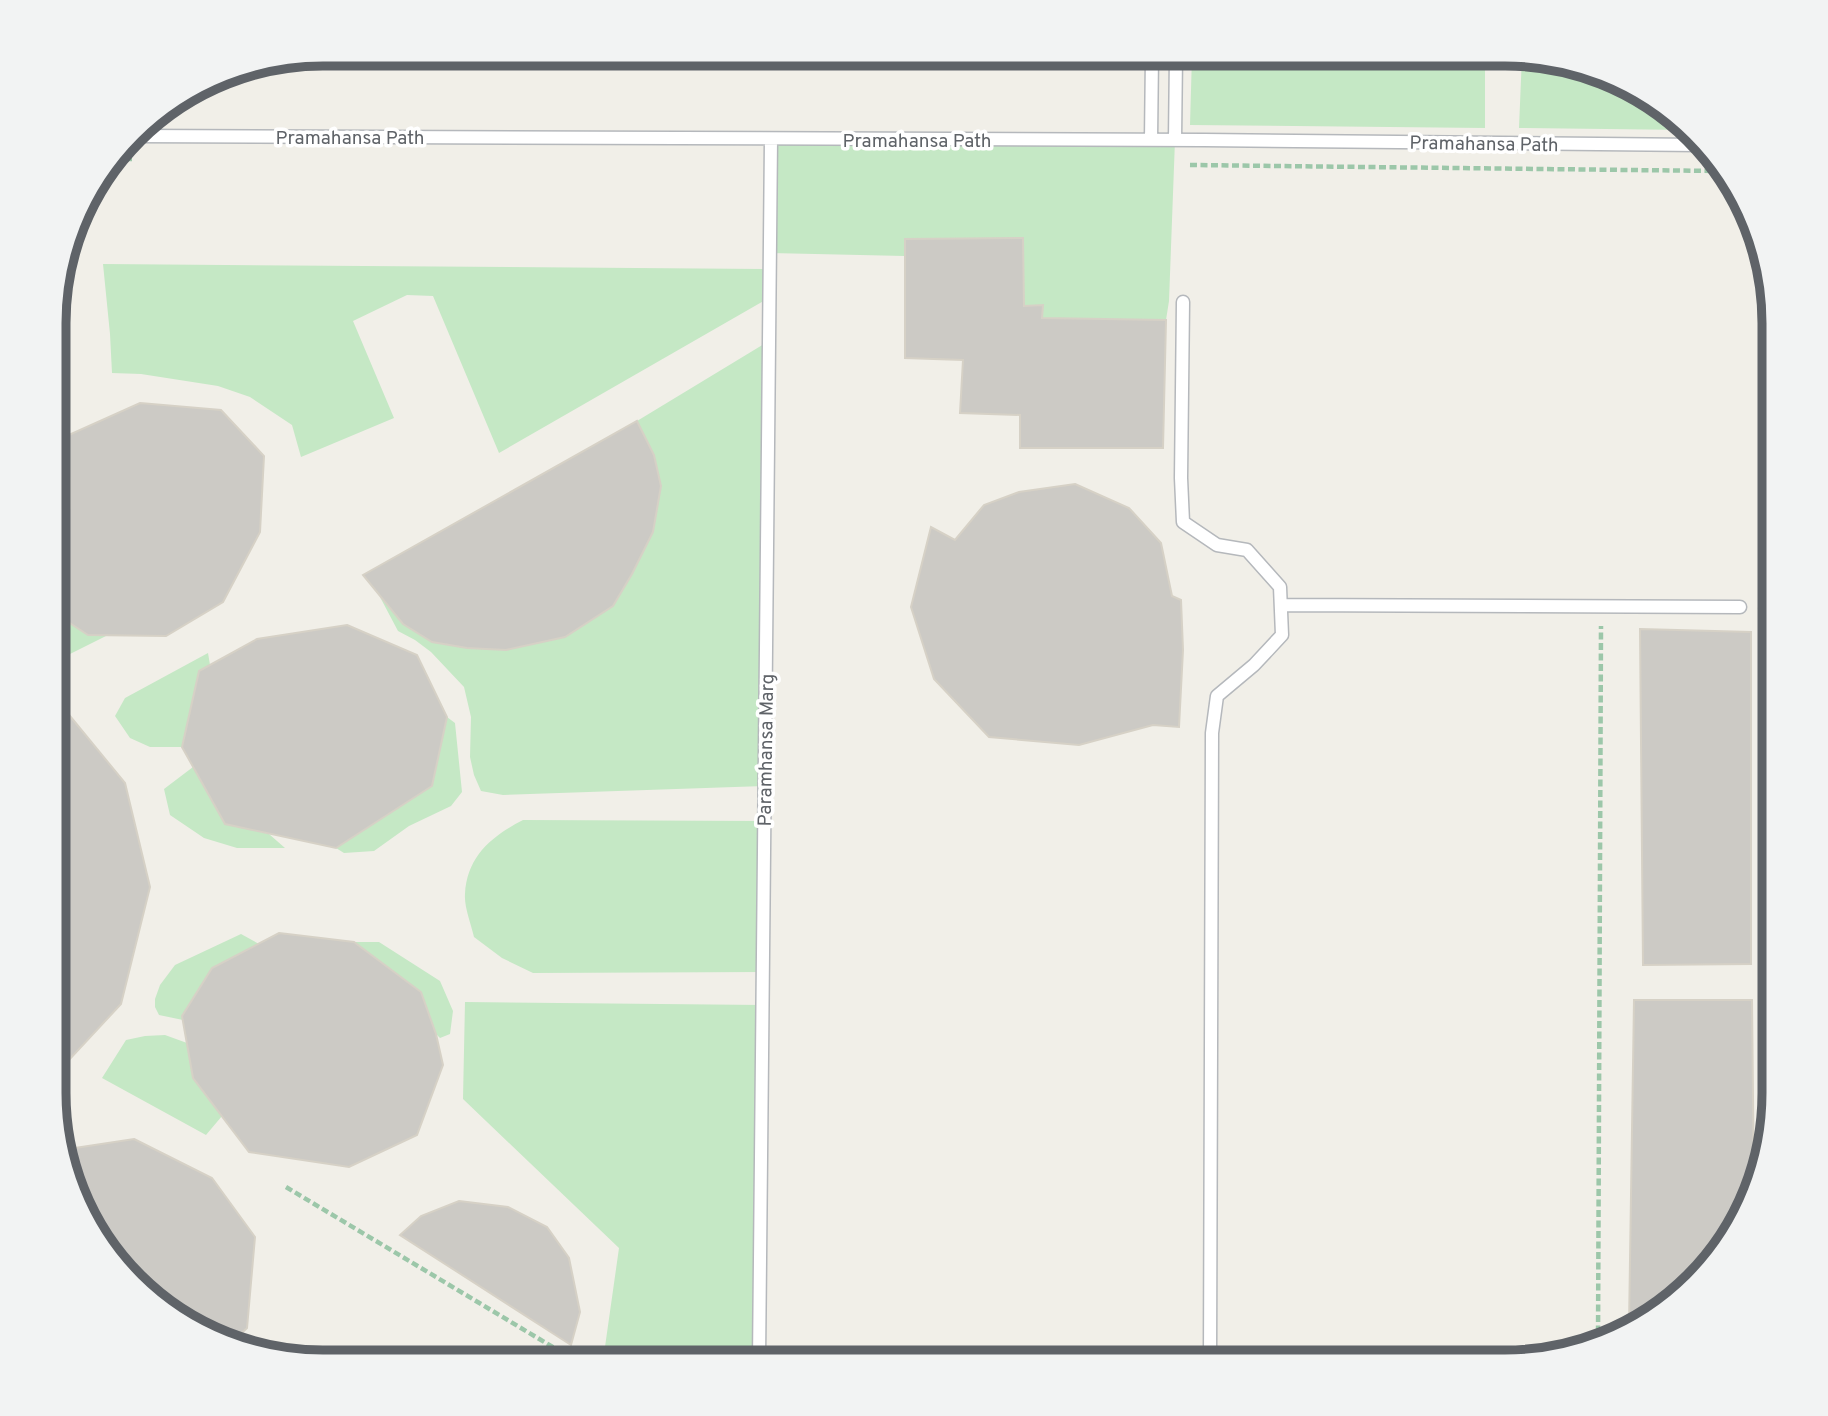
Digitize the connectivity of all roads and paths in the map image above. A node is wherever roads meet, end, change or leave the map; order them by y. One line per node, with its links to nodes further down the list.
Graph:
1 (1152, 66): 5 (lane)
2 (1176, 66): 6 (lane)
3 (148, 136): 4 (lane, Pramahansa Path)
4 (771, 139): 5 (lane, Pramahansa Path); 15 (lane, Paramhansa Marg)
5 (1151, 140): 6 (lane, Pramahansa Path)
6 (1175, 140): 7 (lane, Pramahansa Path)
7 (1689, 145)
8 (1183, 302): 9 (lane)
9 (1281, 605): 10 (lane); 16 (lane)
10 (1601, 607): 11 (lane); 13 (path)
11 (1740, 607)
12 (286, 1187): 14 (path)
13 (1598, 1332)
14 (558, 1350)
15 (759, 1350)
16 (1210, 1350)

